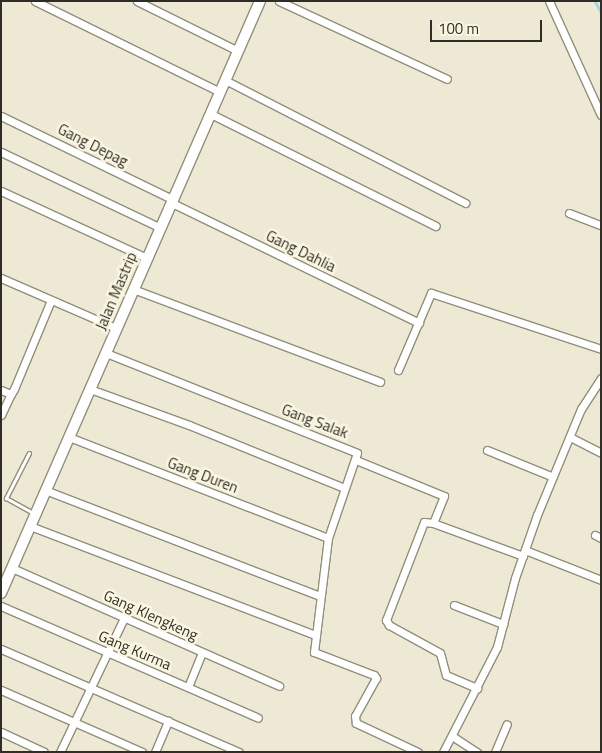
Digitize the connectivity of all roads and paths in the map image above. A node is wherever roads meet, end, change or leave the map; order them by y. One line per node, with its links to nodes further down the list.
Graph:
1 (35, 1): 9 (street)
2 (137, 1): 6 (street)
3 (260, 1): 6 (main road, Jalan Mastrip)
4 (279, 1): 7 (street)
5 (549, 1): 11 (street)
6 (238, 50): 8 (main road, Jalan Mastrip)
7 (447, 79)
8 (225, 80): 9 (main road, Jalan Mastrip); 16 (street)
9 (220, 92): 10 (main road, Jalan Mastrip)
10 (211, 114): 15 (main road, Jalan Mastrip); 19 (street)
11 (601, 115)
12 (1, 116): 15 (street, Gang Depag)
13 (1, 152): 20 (street)
14 (1, 191): 21 (street)
15 (171, 201): 20 (main road, Jalan Mastrip); 25 (street, Gang Dahlia)
16 (465, 203)
17 (569, 213): 18 (street)
18 (601, 225)
19 (436, 226)
20 (159, 227): 21 (main road, Jalan Mastrip)
21 (147, 258): 23 (main road, Jalan Mastrip)
22 (1, 278): 24 (street)
23 (133, 289): 26 (main road, Jalan Mastrip); 31 (street)
24 (51, 300): 26 (street); 34 (street)
25 (419, 323): 27 (street); 29 (street)
26 (116, 328): 28 (main road, Jalan Mastrip)
27 (601, 349)
28 (106, 353): 32 (main road, Jalan Mastrip); 41 (street, Gang Salak)
29 (398, 370)
30 (601, 378): 37 (street)
31 (380, 382)
32 (90, 389): 36 (main road, Jalan Mastrip); 43 (street)
33 (1, 390): 34 (street)
34 (11, 394): 35 (street)
35 (1, 415)
36 (69, 437): 44 (main road, Jalan Mastrip); 48 (street, Gang Duren)
37 (570, 437): 40 (street); 42 (street)
38 (488, 450): 42 (street)
39 (29, 453): 45 (lane)
40 (601, 453)
41 (356, 460): 43 (street); 46 (street, Gang Salak)
42 (553, 477): 49 (street)
43 (344, 488): 48 (street)
44 (45, 490): 45 (main road, Jalan Mastrip); 53 (street)
45 (35, 514): 47 (main road, Jalan Mastrip)
46 (434, 523): 49 (street); 65 (street)
47 (30, 526): 50 (main road, Jalan Mastrip); 58 (street)
48 (328, 538): 53 (street)
49 (524, 553): 51 (street); 57 (street)
50 (12, 568): 52 (main road, Jalan Mastrip); 56 (street, Gang Klengkeng)
51 (601, 580)
52 (1, 593)
53 (319, 596): 58 (street)
54 (454, 604): 57 (street)
55 (1, 606): 61 (street, Gang Kurma)
56 (124, 618): 60 (street, Gang Klengkeng); 61 (street)
57 (503, 624): 65 (street)
58 (316, 635): 78 (street)
59 (1, 648): 64 (street)
60 (202, 652): 62 (street, Gang Klengkeng); 63 (street)
61 (106, 654): 63 (street, Gang Kurma); 64 (street)
62 (279, 686)
63 (188, 687): 67 (street, Gang Kurma)
64 (89, 688): 68 (street); 69 (street)
65 (477, 688): 72 (street)
66 (1, 690): 69 (street)
67 (258, 718)
68 (168, 721): 76 (street); 77 (street)
69 (73, 723): 74 (street); 75 (street)
70 (507, 724): 81 (street)
71 (1, 732): 73 (street)
72 (452, 736): 79 (street); 80 (street)
73 (44, 752)
74 (60, 752)
75 (142, 752)
76 (154, 752)
77 (238, 752)
78 (418, 752)
79 (443, 752)
80 (477, 752)
81 (495, 752)

